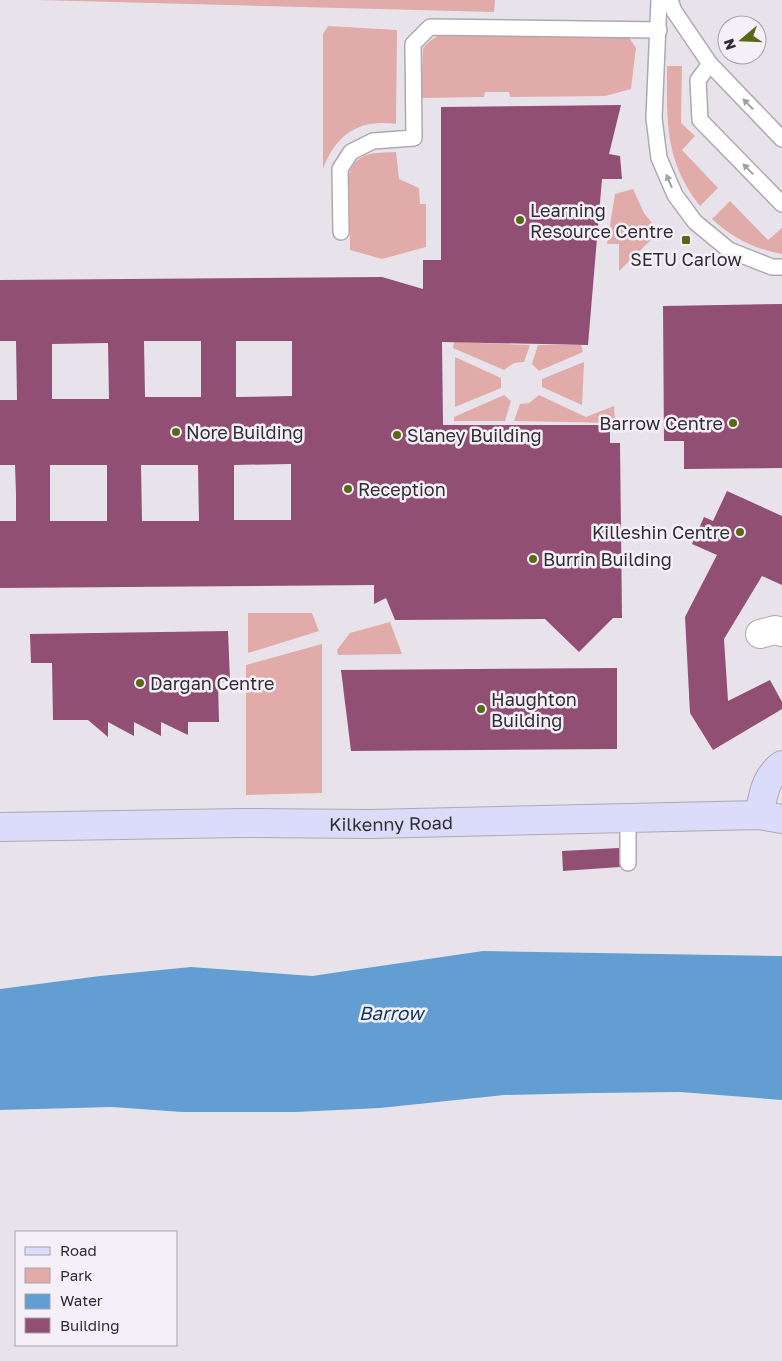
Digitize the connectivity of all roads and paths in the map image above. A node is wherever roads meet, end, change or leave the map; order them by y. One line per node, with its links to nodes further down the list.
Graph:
1 (660, 0): 3 (lane)
2 (670, 0): 4 (lane)
3 (659, 30): 7 (lane); 8 (lane, one-way to 3)
4 (710, 64): 5 (lane, one-way to 4); 6 (lane, one-way to 4)
5 (782, 139)
6 (782, 204)
7 (341, 232)
8 (782, 267)
9 (782, 765): 10 (main road)
10 (771, 817): 11 (main road, Kilkenny Road)
11 (628, 818): 12 (main road, Kilkenny Road); 13 (lane)
12 (0, 827)
13 (628, 863)

